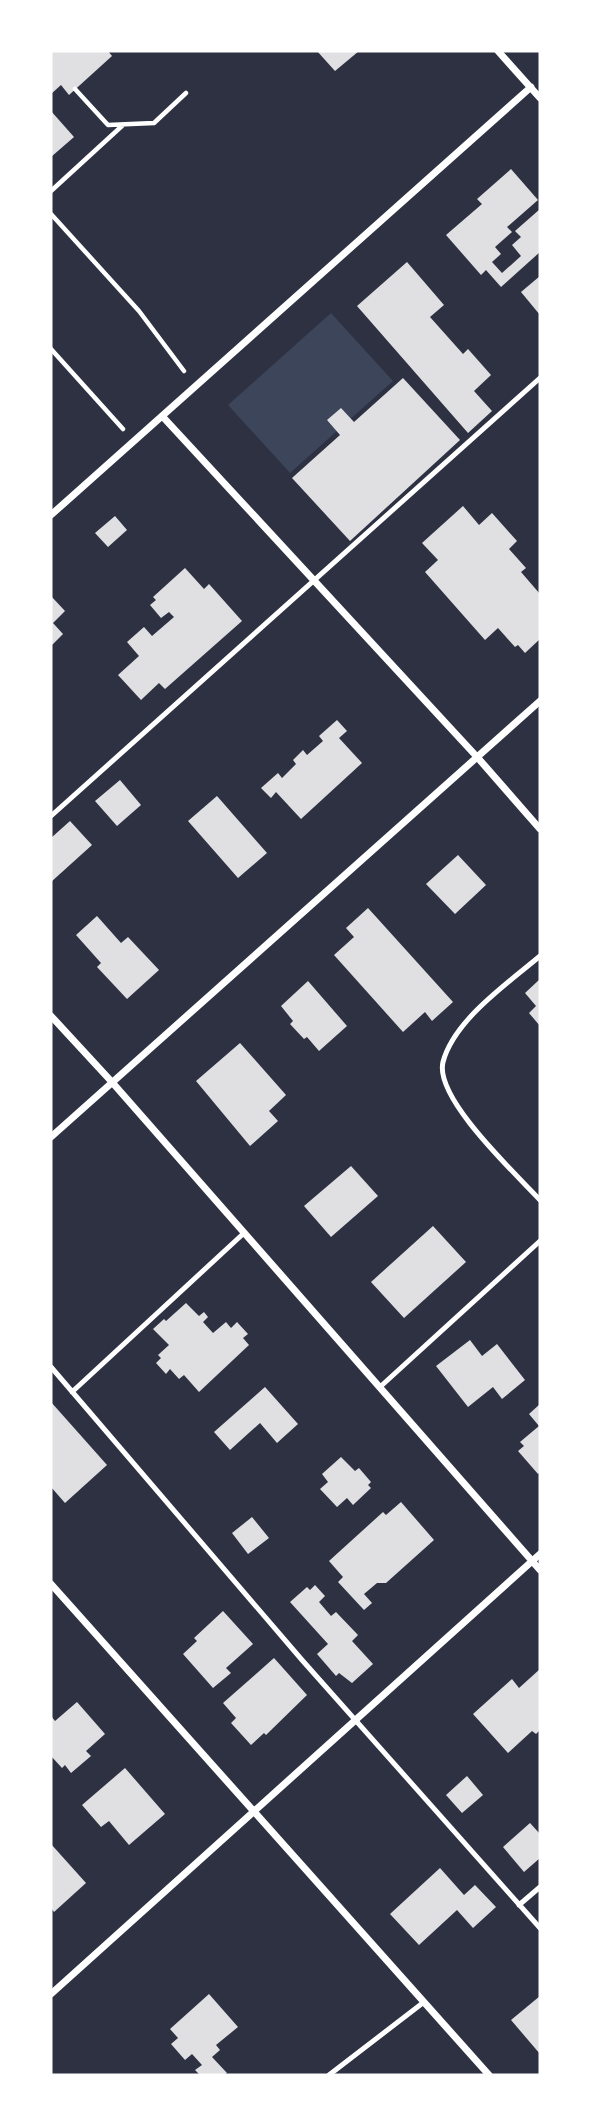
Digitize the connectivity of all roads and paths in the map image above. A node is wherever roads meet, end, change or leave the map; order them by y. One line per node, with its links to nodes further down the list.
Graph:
1 (498, 51): 2 (street)
2 (531, 87): 5 (street); 12 (street)
3 (75, 89): 6 (path)
4 (186, 93): 6 (path)
5 (540, 98)
6 (123, 124): 7 (path)
7 (51, 191)
8 (51, 214): 10 (path)
9 (51, 349): 13 (path)
10 (187, 374)
11 (540, 378): 15 (lane)
12 (163, 417): 14 (street); 15 (street)
13 (124, 429)
14 (51, 515)
15 (315, 581): 17 (street); 18 (lane)
16 (540, 701): 17 (street)
17 (478, 758): 19 (street); 22 (street)
18 (51, 816)
19 (540, 830)
20 (540, 956): 24 (lane)
21 (51, 1016): 22 (street)
22 (111, 1081): 23 (street); 25 (street)
23 (51, 1137)
24 (540, 1200)
25 (244, 1233): 28 (street); 29 (lane)
26 (540, 1241): 28 (lane)
27 (51, 1367): 29 (lane)
28 (380, 1387): 31 (street)
29 (72, 1392): 34 (lane)
30 (540, 1554): 31 (street)
31 (532, 1562): 32 (street); 34 (street)
32 (540, 1570)
33 (51, 1584): 35 (street)
34 (356, 1720): 35 (street); 37 (lane)
35 (254, 1812): 39 (street); 40 (street)
36 (540, 1887): 37 (lane)
37 (519, 1905): 38 (lane)
38 (540, 1928)
39 (51, 1994)
40 (424, 2002): 41 (lane); 42 (street)
41 (329, 2075)
42 (489, 2075)

